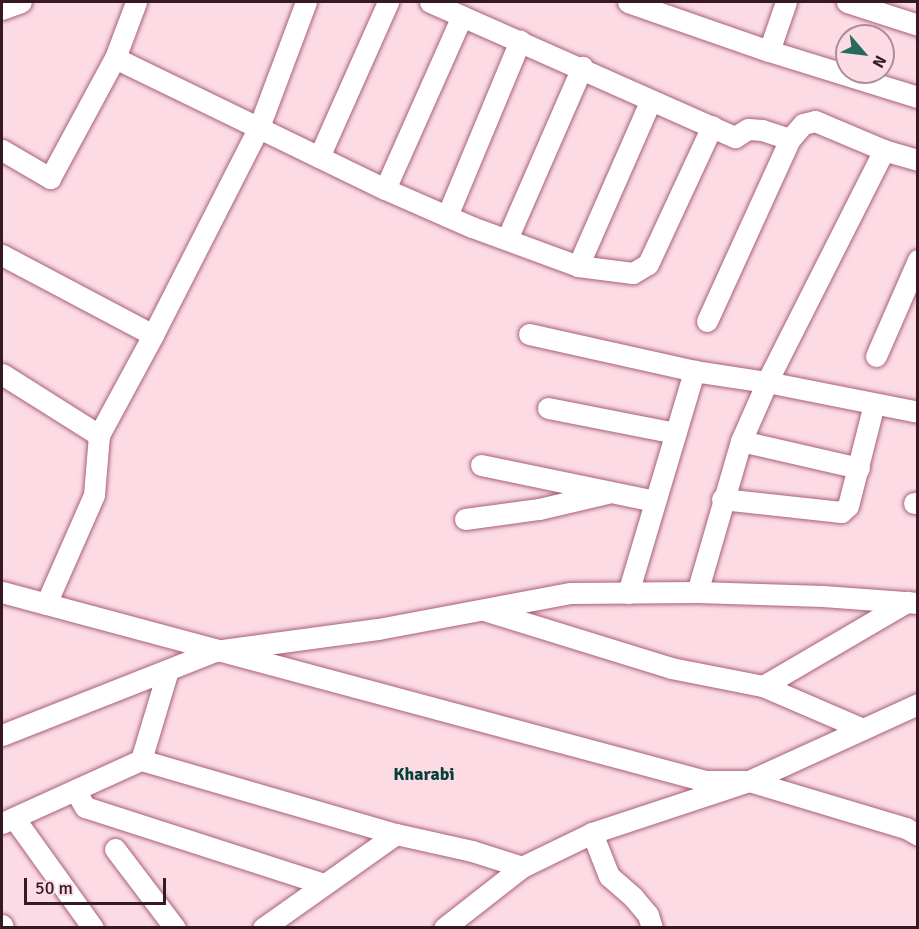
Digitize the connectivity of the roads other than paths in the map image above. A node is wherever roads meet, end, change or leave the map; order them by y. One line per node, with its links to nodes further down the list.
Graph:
1 (21, 2): 9 (street)
2 (136, 2): 14 (street)
3 (306, 2): 19 (street)
4 (388, 2): 23 (street)
5 (430, 2): 10 (street)
6 (627, 2): 13 (street)
7 (786, 2): 13 (street)
8 (847, 2): 11 (street)
9 (2, 9)
10 (462, 16): 12 (street); 25 (street)
11 (918, 26)
12 (520, 41): 15 (street); 26 (street)
13 (769, 51): 16 (street)
14 (116, 58): 19 (street); 21 (street)
15 (582, 67): 17 (street); 27 (street)
16 (918, 97)
17 (651, 100): 18 (street); 30 (street)
18 (712, 126): 20 (street); 30 (street)
19 (259, 127): 23 (street); 33 (street)
20 (790, 140): 22 (street); 31 (street)
21 (2, 150)
22 (884, 150): 24 (street); 37 (street)
23 (319, 157): 25 (street)
24 (918, 160)
25 (385, 189): 26 (street)
26 (447, 216): 27 (street)
27 (507, 239): 30 (street)
28 (2, 255): 33 (street)
29 (918, 260): 34 (street)
30 (578, 266)
31 (707, 321)
32 (529, 334): 35 (street)
33 (153, 335): 42 (street)
34 (876, 356)
35 (694, 371): 37 (street); 41 (street)
36 (2, 374): 42 (street)
37 (767, 382): 38 (street); 43 (street)
38 (874, 404): 40 (street); 45 (street)
39 (548, 408): 41 (street)
40 (918, 412)
41 (676, 433): 48 (street)
42 (99, 435): 54 (street)
43 (741, 441): 45 (street); 47 (street)
44 (481, 465): 46 (street)
45 (859, 468): 47 (street)
46 (610, 492): 48 (street); 49 (street)
47 (722, 499): 51 (street)
48 (655, 501): 52 (street)
49 (465, 519)
50 (2, 592): 54 (street)
51 (697, 592): 52 (street); 53 (street)
52 (628, 593): 55 (street)
53 (912, 603): 58 (street)
54 (46, 604): 56 (street)
55 (483, 610): 56 (street); 58 (street)
56 (215, 651): 57 (street); 63 (street)
57 (168, 669): 61 (street); 62 (street)
58 (764, 686): 60 (street)
59 (918, 704): 60 (street)
60 (863, 729): 63 (street)
61 (2, 735)
62 (141, 760): 64 (street); 67 (street)
63 (748, 781): 66 (street); 68 (street)
64 (75, 790): 65 (street); 71 (street)
65 (8, 821): 72 (street)
66 (592, 833): 70 (street); 76 (street)
67 (396, 834): 70 (street); 71 (street)
68 (918, 835)
69 (115, 849): 73 (street)
70 (522, 867): 75 (street)
71 (323, 884): 74 (street)
72 (93, 927)
73 (175, 927)
74 (263, 927)
75 (444, 927)
76 (652, 927)

